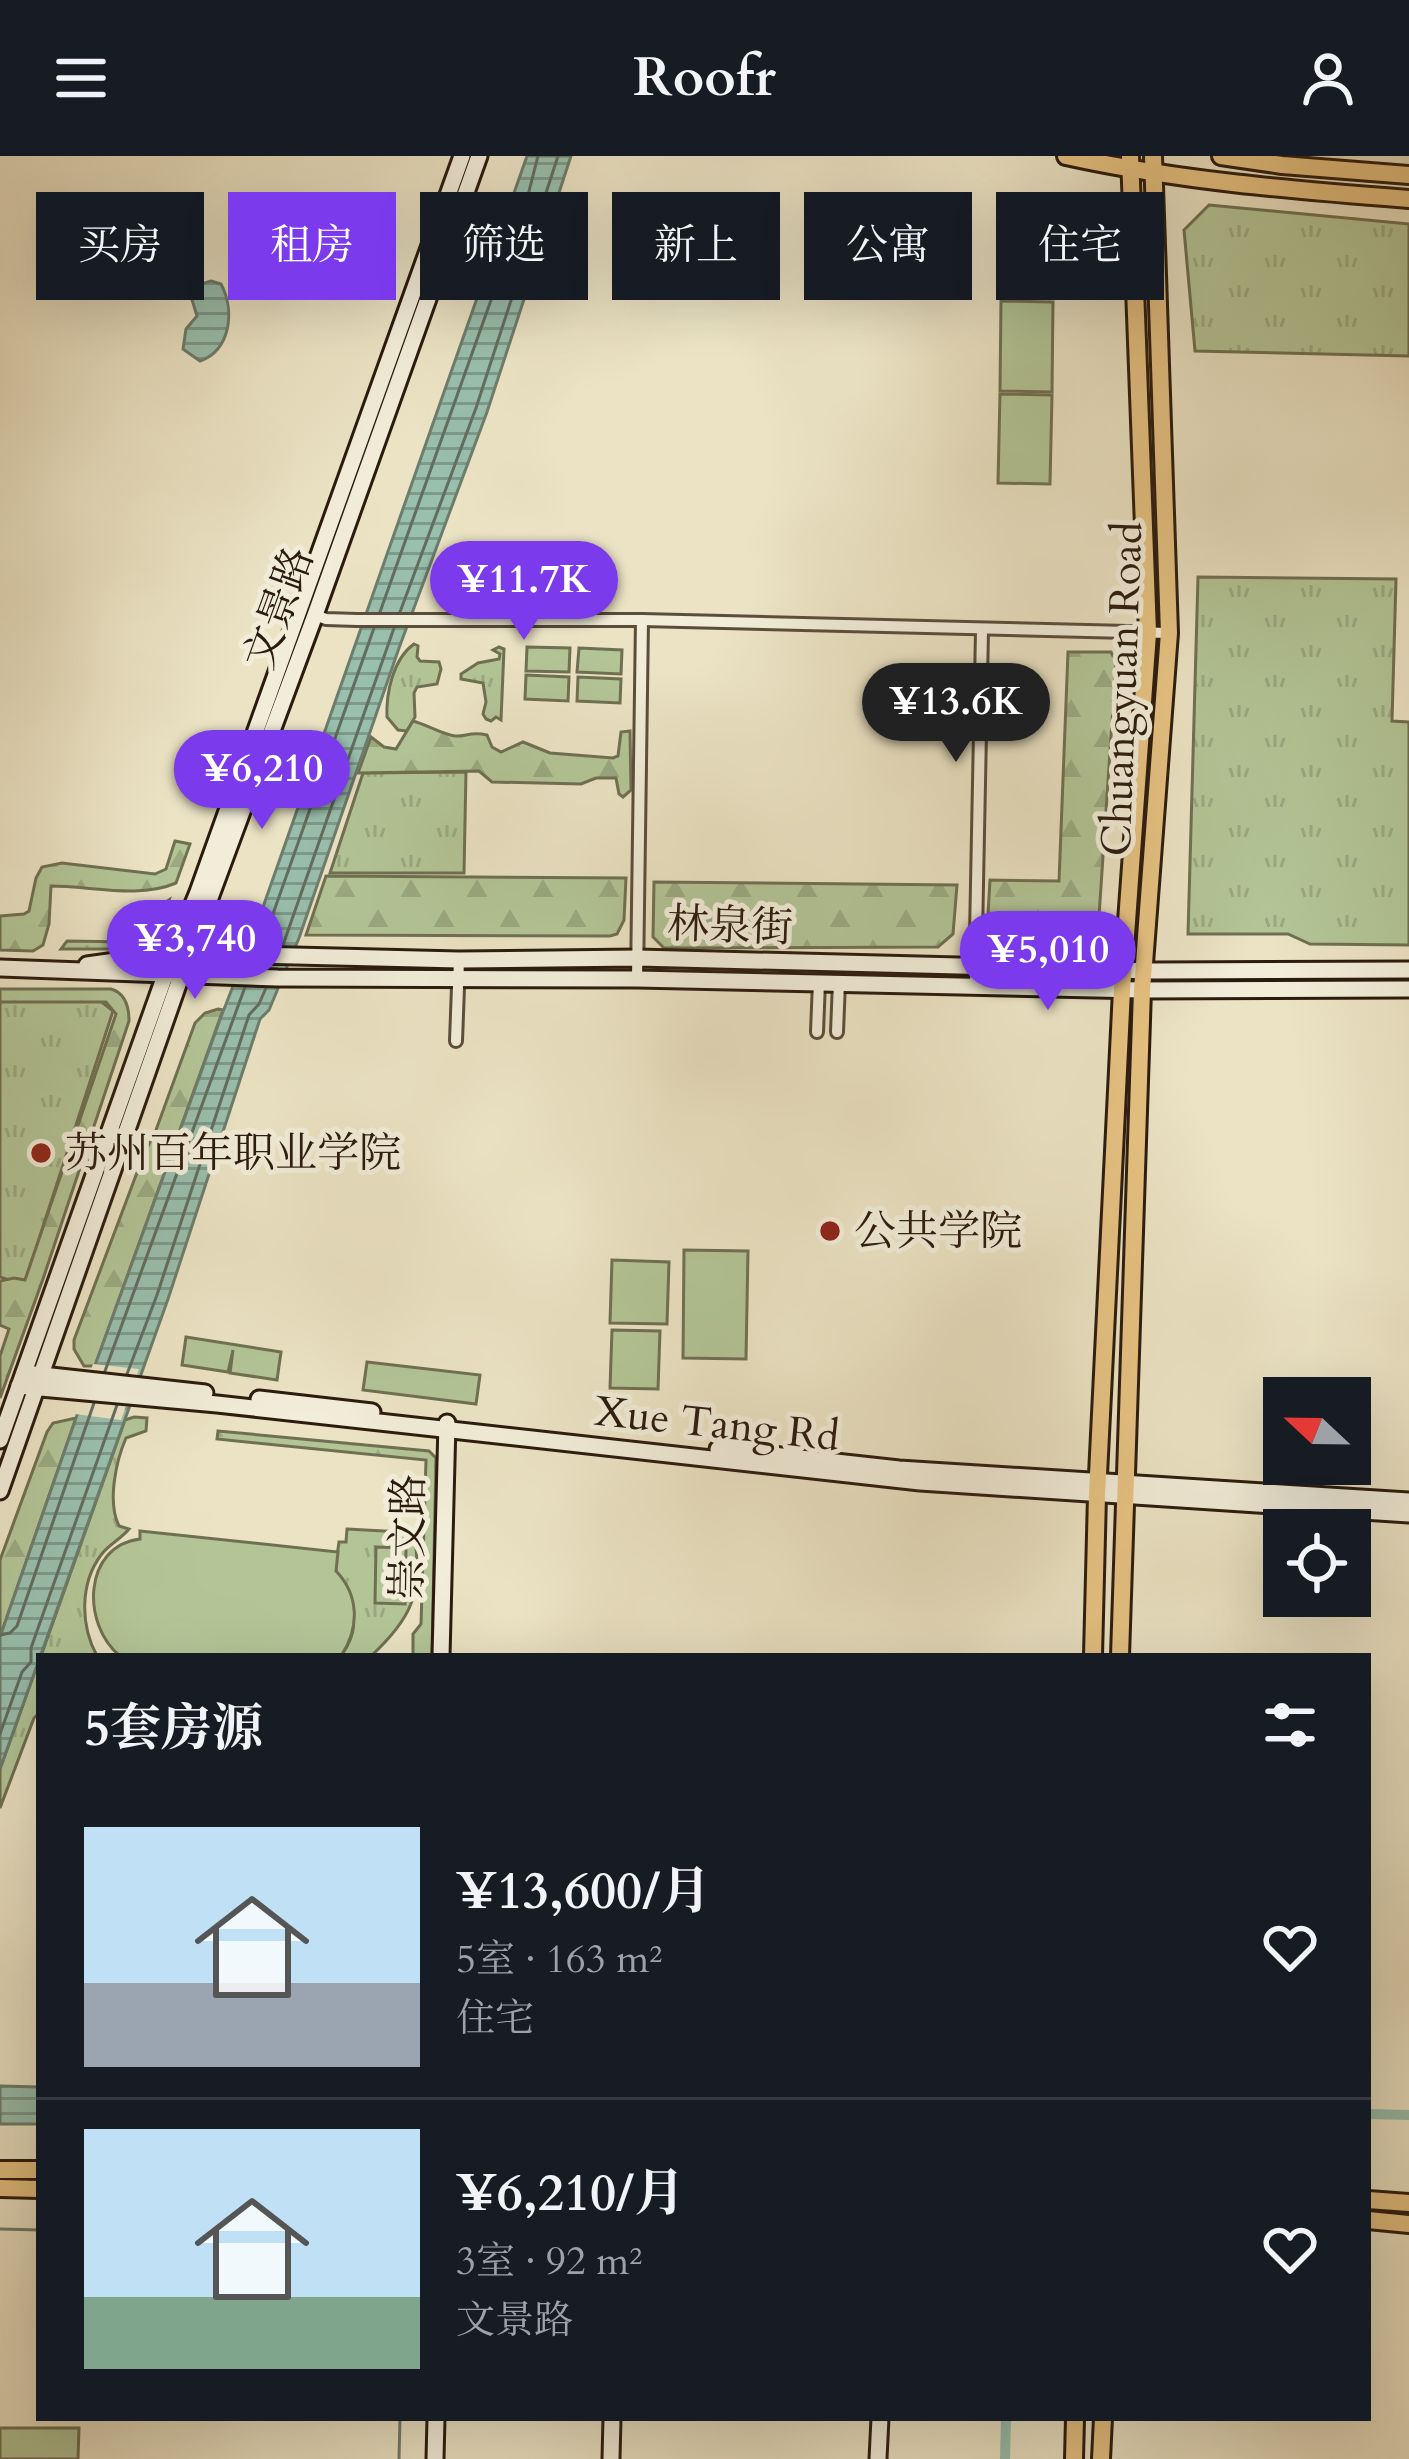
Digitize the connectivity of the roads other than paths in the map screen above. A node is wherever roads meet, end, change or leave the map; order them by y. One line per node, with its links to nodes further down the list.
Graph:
1 (462, 156): 14 (main road, 文景路)
2 (479, 156): 9 (main road, 文景路)
3 (1066, 156): 5 (main road)
4 (1221, 156): 7 (main road)
5 (1130, 163): 6 (main road); 12 (main road, Chuangyuan Road)
6 (1153, 164): 8 (main road); 13 (main road, Chuangyuan Road)
7 (1409, 175)
8 (1409, 200)
9 (315, 615): 10 (street); 14 (main road, 文景路)
10 (642, 620): 11 (street); 15 (street)
11 (982, 631): 12 (street); 17 (street)
12 (1148, 633): 13 (street); 20 (main road, Chuangyuan Road)
13 (1169, 634): 21 (main road, Chuangyuan Road)
14 (181, 953): 16 (main road, 林泉街); 19 (main road, 林泉街); 23 (main road, 文景路)
15 (638, 958): 16 (main road, 林泉街); 17 (main road, 林泉街); 25 (street)
16 (459, 960): 24 (street)
17 (977, 966): 20 (main road, 林泉街); 28 (street)
18 (0, 968): 19 (main road, 林泉街)
19 (51, 970): 23 (main road, 林泉街)
20 (1124, 970): 21 (main road, 林泉街); 30 (main road, Chuangyuan Road)
21 (1145, 970): 22 (main road, 林泉街); 31 (main road, Chuangyuan Road)
22 (1409, 970)
23 (173, 976): 24 (main road, 林泉街); 35 (main road, 文景路)
24 (459, 979): 25 (main road, 林泉街); 34 (street)
25 (637, 979): 26 (main road, 林泉街)
26 (819, 982): 27 (main road, 林泉街); 32 (street)
27 (838, 982): 28 (main road, 林泉街); 33 (street)
28 (976, 985): 30 (main road, 林泉街)
29 (1409, 989): 31 (main road, 林泉街)
30 (1122, 990): 31 (main road, 林泉街); 38 (main road, Chuangyuan Road)
31 (1142, 990): 39 (main road, Chuangyuan Road)
32 (817, 1032)
33 (837, 1032)
34 (455, 1041)
35 (30, 1381): 36 (main road, Xue Tang Rd); 37 (main road, 文景路); 40 (main road, 文景路)
36 (452, 1426): 38 (main road, Xue Tang Rd); 43 (main road, 崇文路); 44 (main road, 崇文路)
37 (0, 1440)
38 (1097, 1488): 39 (main road, Xue Tang Rd); 45 (main road, Chuangyuan Road)
39 (1124, 1489): 41 (main road, Xue Tang Rd); 42 (main road, Xue Tang Rd); 46 (main road, Chuangyuan Road)
40 (0, 1491)
41 (1409, 1502)
42 (1409, 1514)
43 (441, 1653)
44 (451, 1653)
45 (1093, 1653)
46 (1120, 1653)
47 (0, 2170): 48 (main road)
48 (36, 2170)
49 (0, 2188): 50 (main road)
50 (36, 2188)
51 (1371, 2200): 52 (main road)
52 (1409, 2203)
53 (1371, 2220): 54 (main road)
54 (1409, 2224)
55 (426, 2421): 61 (main road)
56 (436, 2421): 62 (main road)
57 (612, 2421): 63 (main road)
58 (880, 2421): 64 (main road)
59 (1075, 2421): 65 (main road)
60 (1103, 2421): 66 (main road)
61 (425, 2459)
62 (435, 2459)
63 (611, 2459)
64 (878, 2459)
65 (1074, 2459)
66 (1101, 2459)

